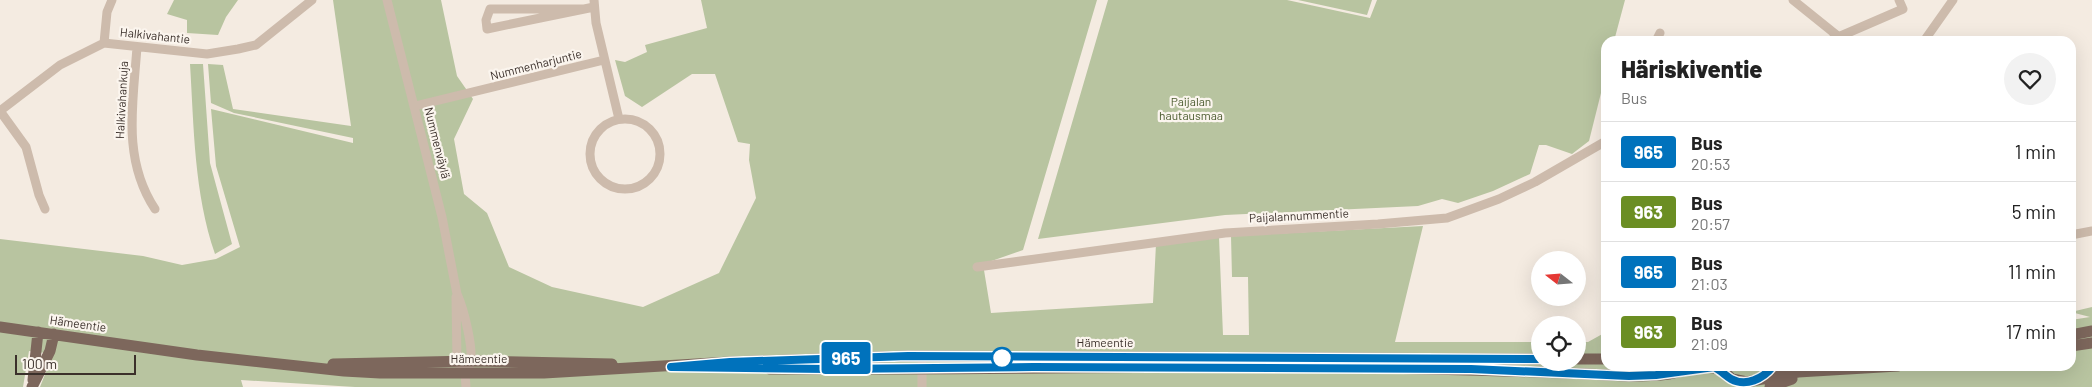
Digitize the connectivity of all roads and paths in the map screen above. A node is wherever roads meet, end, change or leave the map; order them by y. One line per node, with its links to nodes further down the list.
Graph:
1 (112, 0): 12 (street)
2 (312, 0): 13 (street, Halkivahantie)
3 (387, 0): 15 (street, Nummenväylä)
4 (1793, 0): 9 (street)
5 (1899, 0): 10 (street)
6 (1953, 0): 11 (street)
7 (594, 4): 8 (street); 14 (street)
8 (584, 9): 8 (street)
9 (1838, 36)
10 (1851, 36)
11 (1928, 36)
12 (104, 43): 13 (street, Halkivahantie); 16 (street, Halkivahantie)
13 (137, 47): 20 (street, Halkivahankuja)
14 (604, 60): 15 (street, Nummenharjuntie); 17 (street)
15 (415, 106): 24 (street, Nummenväylä)
16 (0, 111): 19 (street)
17 (619, 119): 17 (street)
18 (1601, 144): 23 (street, Paijalannummentie)
19 (45, 209)
20 (155, 209)
21 (2092, 231): 22 (street)
22 (2076, 234)
23 (978, 267)
24 (457, 294): 36 (street, Nummenväylä); 37 (street, Nummenväylä)
25 (0, 327): 27 (main road, Hämeentie)
26 (2092, 331): 29 (main road)
27 (38, 332): 28 (main road, Hämeentie); 49 (main road)
28 (54, 334): 38 (main road, Hämeentie); 49 (main road)
29 (2076, 334)
30 (2092, 343): 31 (main road)
31 (2076, 345)
32 (922, 356): 33 (main road, Hämeentie); 40 (main road, Hämeentie); 41 (street)
33 (1531, 359)
34 (1586, 359): 35 (main road)
35 (1601, 359)
36 (472, 361): 37 (main road, Hämeentie); 39 (main road, Hämeentie); 47 (street)
37 (458, 362): 38 (main road, Hämeentie); 47 (street, Nummenväylä)
38 (301, 365): 47 (main road, Hämeentie)
39 (657, 367): 40 (main road, Hämeentie); 47 (main road, Hämeentie)
40 (671, 367): 41 (main road, Hämeentie)
41 (922, 369): 42 (main road, Hämeentie); 51 (street)
42 (1680, 371)
43 (1722, 371): 48 (main road, Hämeentie)
44 (1722, 371): 52 (main road)
45 (1769, 371): 48 (main road)
46 (1812, 371): 48 (main road); 53 (main road)
47 (465, 373): 50 (street)
48 (1752, 383)
49 (32, 386)
50 (466, 387)
51 (922, 387)
52 (1731, 387)
53 (1770, 387)

